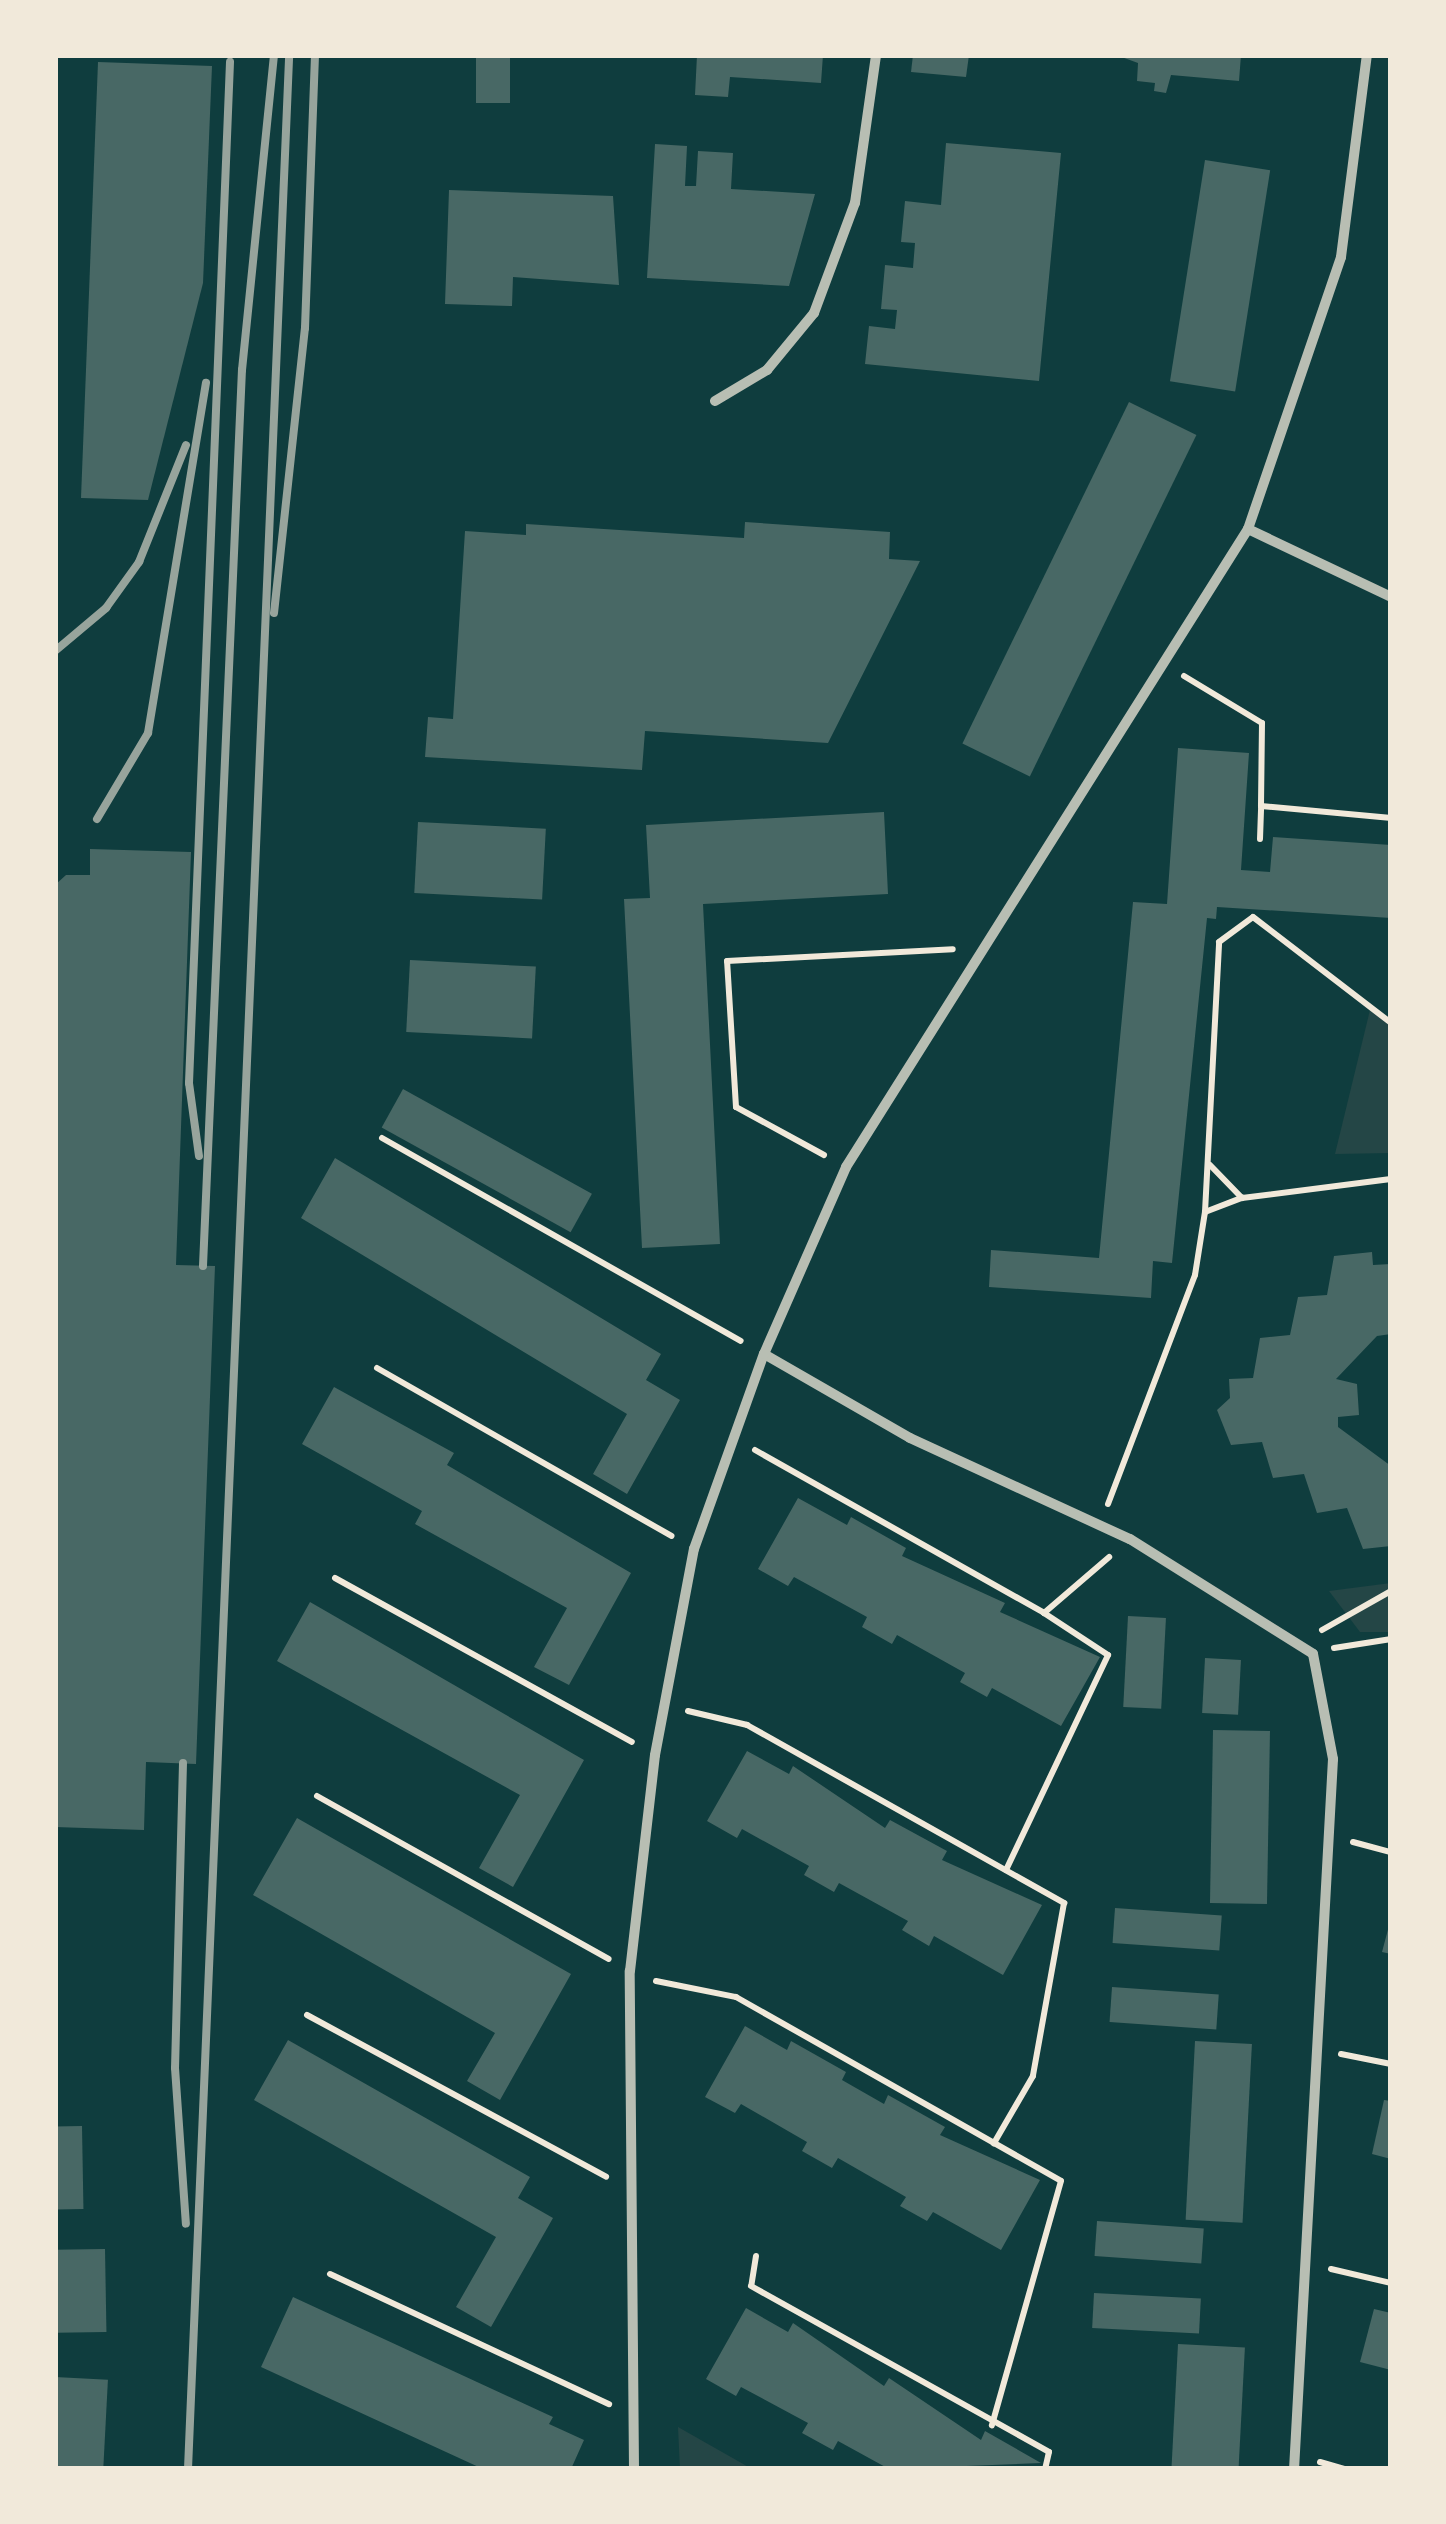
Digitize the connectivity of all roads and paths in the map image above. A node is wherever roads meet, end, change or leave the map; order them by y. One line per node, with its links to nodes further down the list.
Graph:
1 (876, 55): 3 (street)
2 (1367, 55): 4 (street)
3 (714, 401)
4 (1248, 529): 5 (street); 6 (street)
5 (1391, 597)
6 (1163, 664): 7 (path); 10 (street)
7 (1261, 806): 8 (path); 9 (path)
8 (1391, 818)
9 (1260, 839)
10 (984, 947): 14 (street); 14 (path)
11 (1391, 1024): 13 (path)
12 (382, 1138): 18 (path)
13 (1209, 1164): 16 (path); 17 (path)
14 (846, 1167): 18 (street)
15 (1391, 1179): 16 (path)
16 (1242, 1198): 17 (path)
17 (1206, 1212): 21 (path)
18 (764, 1354): 20 (street); 21 (street)
19 (377, 1368): 23 (path)
20 (732, 1437): 23 (street); 26 (path)
21 (1098, 1523): 22 (street)
22 (1130, 1539): 26 (path); 28 (street)
23 (694, 1548): 30 (street)
24 (335, 1578): 31 (path)
25 (1391, 1591): 28 (path)
26 (1044, 1613): 35 (path)
27 (1391, 1639): 29 (path)
28 (1300, 1641): 29 (street)
29 (1314, 1654): 33 (street)
30 (663, 1705): 31 (street); 35 (path)
31 (655, 1755): 36 (street)
32 (317, 1796): 36 (path)
33 (1328, 1835): 34 (path); 38 (street)
34 (1391, 1852)
35 (1006, 1870): 40 (path)
36 (630, 1971): 40 (path); 41 (street)
37 (307, 2015): 41 (path)
38 (1315, 2048): 39 (path); 43 (street)
39 (1391, 2064)
40 (994, 2143): 47 (path)
41 (633, 2192): 46 (street)
42 (756, 2256): 47 (path)
43 (1305, 2263): 45 (path); 50 (street)
44 (330, 2274): 46 (path)
45 (1391, 2283)
46 (633, 2415): 48 (street)
47 (992, 2425): 49 (path)
48 (634, 2469)
49 (1045, 2469)
50 (1294, 2469)

